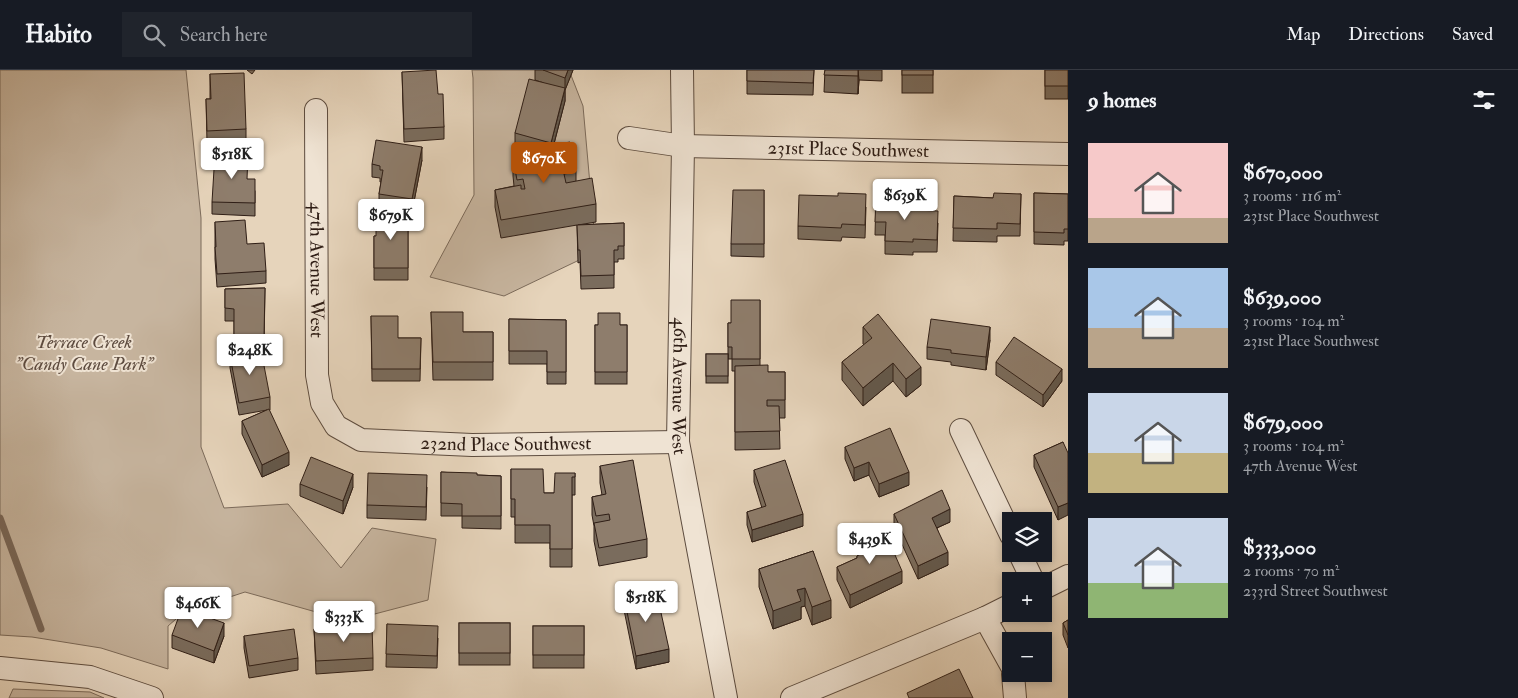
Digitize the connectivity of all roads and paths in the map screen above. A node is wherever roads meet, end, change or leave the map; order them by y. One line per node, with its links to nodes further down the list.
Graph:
1 (682, 70): 4 (street, 46th Avenue West)
2 (316, 110): 6 (street, 47th Avenue West)
3 (629, 138): 4 (street, 231st Place Southwest)
4 (682, 146): 5 (street, 231st Place Southwest); 8 (street, 46th Avenue West)
5 (1068, 154)
6 (336, 426): 8 (street, 232nd Place Southwest)
7 (961, 430): 9 (street)
8 (678, 442): 18 (street, 46th Avenue West)
9 (1002, 516)
10 (1068, 576): 11 (street)
11 (1052, 584)
12 (1002, 610): 13 (street)
13 (985, 618): 14 (street); 19 (street)
14 (1002, 649)
15 (0, 668): 17 (street)
16 (1014, 682): 20 (street)
17 (152, 698)
18 (726, 698)
19 (792, 698)
20 (1015, 698)

